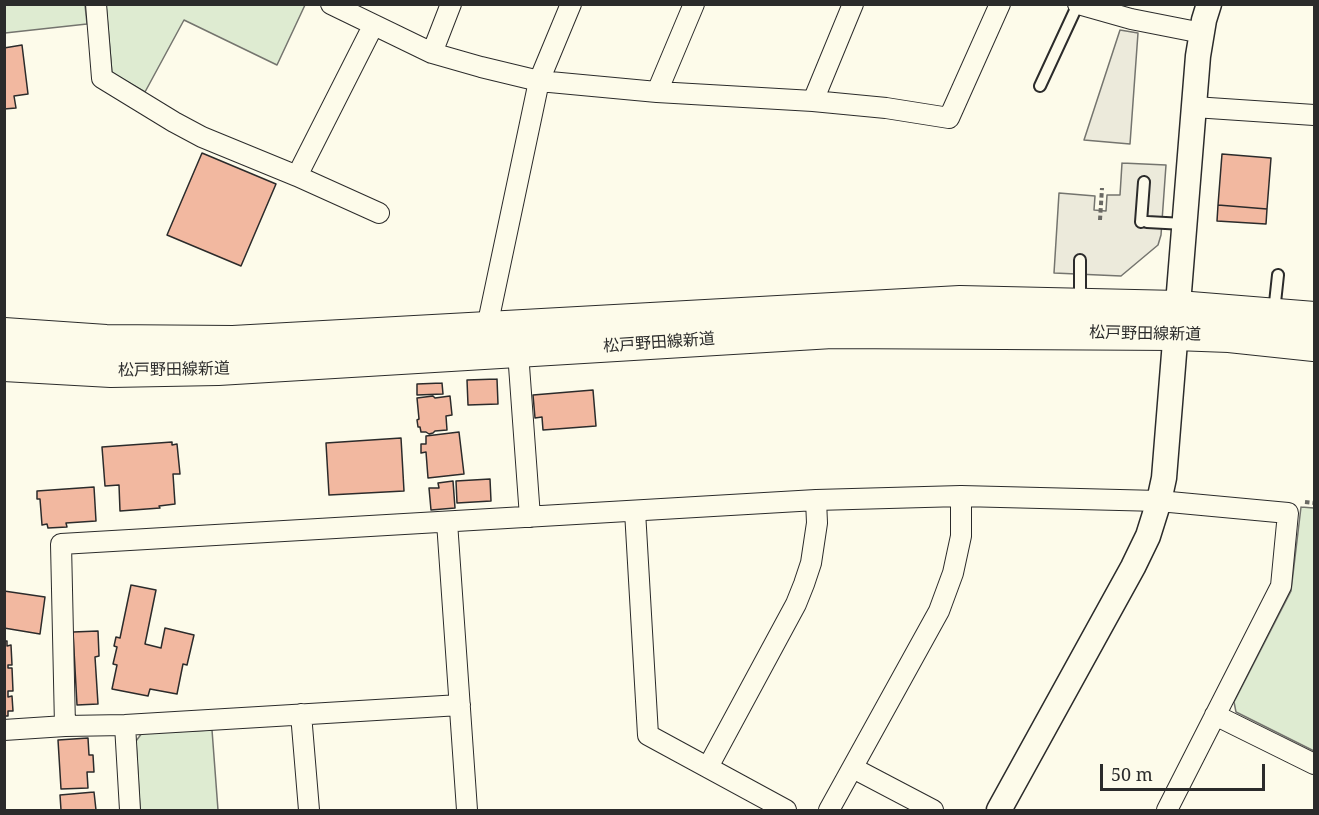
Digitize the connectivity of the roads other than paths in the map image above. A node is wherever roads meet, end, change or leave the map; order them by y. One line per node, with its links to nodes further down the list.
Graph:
1 (96, 4): 19 (street)
2 (331, 4): 10 (street)
3 (451, 4): 12 (street)
4 (571, 4): 13 (street)
5 (694, 4): 15 (street)
6 (853, 4): 16 (street)
7 (1000, 4): 16 (street)
8 (1078, 4): 11 (street); 14 (lane)
9 (1209, 4): 11 (street)
10 (373, 26): 12 (street); 19 (street)
11 (1202, 33): 17 (street)
12 (432, 53): 13 (street)
13 (539, 81): 15 (street); 29 (street)
14 (1040, 86)
15 (657, 92): 16 (street)
16 (813, 101)
17 (1194, 107): 18 (street); 22 (street)
18 (1314, 115)
19 (297, 176): 21 (street)
20 (1144, 182): 22 (lane)
21 (379, 213)
22 (1184, 224): 28 (street)
23 (1080, 260): 25 (lane)
24 (1278, 275): 26 (lane)
25 (1080, 305): 28 (main road, 松戸野田線新道); 29 (main road, 松戸野田線新道)
26 (1274, 315): 27 (main road, 松戸野田線新道); 28 (main road, 松戸野田線新道)
27 (1314, 318)
28 (1176, 320): 31 (main road, 松戸野田線新道); 32 (main road, 松戸野田線新道); 36 (street)
29 (488, 327): 30 (main road, 松戸野田線新道)
30 (4, 334)
31 (1314, 345)
32 (518, 352): 33 (main road, 松戸野田線新道); 38 (street)
33 (4, 365)
34 (961, 496): 35 (street); 36 (street); 48 (street)
35 (816, 500): 37 (street); 47 (street)
36 (1159, 501): 42 (street); 55 (street)
37 (635, 511): 38 (street); 47 (street)
38 (530, 517): 39 (street)
39 (447, 522): 40 (street); 44 (street)
40 (460, 705): 41 (street); 51 (street)
41 (301, 714): 43 (street); 50 (street)
42 (1215, 715): 46 (street); 56 (street)
43 (125, 725): 44 (street); 49 (street)
44 (65, 726): 45 (street)
45 (4, 730)
46 (1314, 764)
47 (708, 767): 52 (street)
48 (853, 768): 53 (street); 54 (street)
49 (130, 810)
50 (309, 810)
51 (467, 810)
52 (786, 810)
53 (829, 810)
54 (933, 810)
55 (999, 810)
56 (1167, 810)

